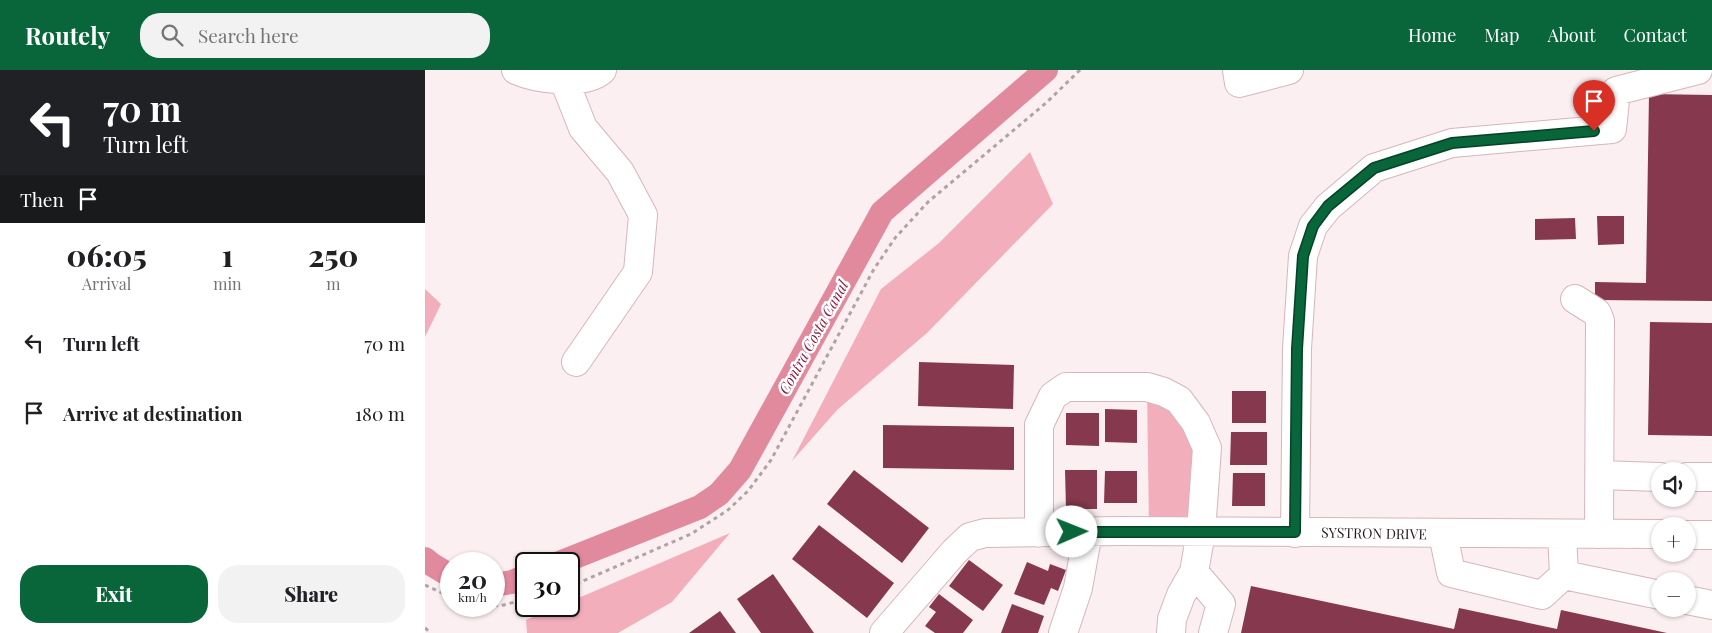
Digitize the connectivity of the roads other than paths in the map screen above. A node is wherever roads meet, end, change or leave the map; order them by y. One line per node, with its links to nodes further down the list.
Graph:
1 (516, 70): 6 (street)
2 (603, 70): 6 (street)
3 (1289, 70): 5 (street)
4 (1698, 70): 15 (street)
5 (1238, 76)
6 (564, 80): 8 (street)
7 (1575, 299): 9 (street)
8 (576, 362)
9 (1600, 476): 10 (street); 19 (street)
10 (1651, 477)
11 (1696, 477): 12 (street)
12 (1712, 478)
13 (1088, 532): 14 (street, SYSTRON DRIVE); 16 (street, SYSTRON DRIVE); 29 (street)
14 (1201, 532): 15 (street, SYSTRON DRIVE); 16 (street); 23 (street)
15 (1295, 532): 17 (street, SYSTRON DRIVE)
16 (1039, 533): 28 (street, SYSTRON DRIVE)
17 (1443, 534): 18 (street, SYSTRON DRIVE); 24 (street)
18 (1562, 534): 19 (street, SYSTRON DRIVE); 24 (street)
19 (1599, 534): 20 (street, SYSTRON DRIVE)
20 (1651, 534)
21 (1696, 535): 22 (street)
22 (1712, 535)
23 (1194, 572): 30 (street); 31 (street)
24 (1564, 575): 25 (street)
25 (1651, 593)
26 (1696, 602): 27 (street)
27 (1712, 605)
28 (884, 633)
29 (1063, 633)
30 (1171, 633)
31 (1213, 633)

